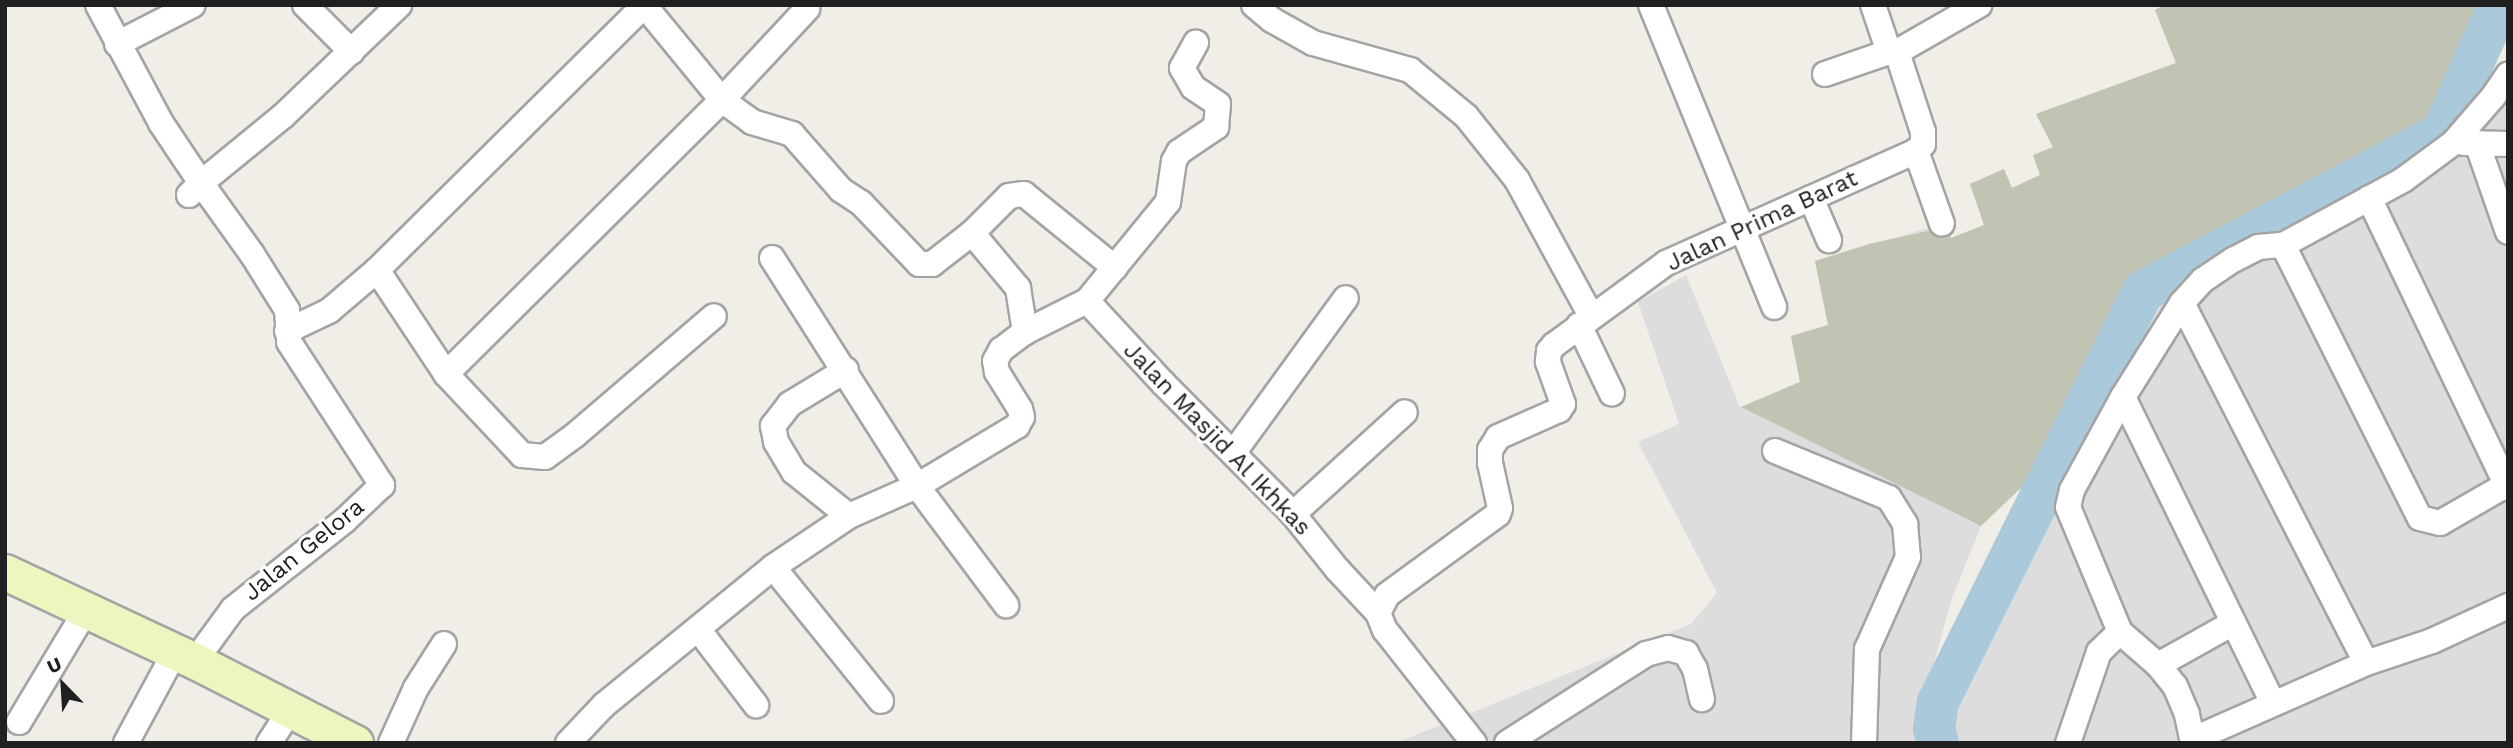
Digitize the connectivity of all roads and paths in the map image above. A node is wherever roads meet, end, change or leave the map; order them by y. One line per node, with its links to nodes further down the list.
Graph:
1 (98, 5): 12 (street)
2 (193, 5): 12 (street)
3 (305, 5): 13 (street)
4 (399, 5): 13 (street)
5 (1254, 5): 38 (street)
6 (1651, 5): 25 (street)
7 (1873, 5): 14 (street)
8 (1979, 5): 14 (street)
9 (645, 6): 17 (street); 32 (street)
10 (807, 9): 17 (street)
11 (1196, 43): 31 (street)
12 (117, 44): 21 (street)
13 (352, 52): 21 (street)
14 (1893, 52): 15 (street); 20 (street)
15 (1825, 74)
16 (2508, 75): 18 (street)
17 (722, 100): 27 (street); 42 (street)
18 (2465, 143): 19 (street); 23 (street); 26 (street)
19 (2508, 144)
20 (1916, 151): 22 (street, Jalan Prima Barat); 24 (street)
21 (195, 189): 39 (street)
22 (1811, 198): 25 (street, Jalan Prima Barat); 28 (street)
23 (2370, 198): 29 (street); 49 (street)
24 (1942, 223)
25 (1743, 229): 36 (street); 38 (street, Jalan Prima Barat)
26 (2508, 232)
27 (972, 233): 31 (street); 40 (street)
28 (1829, 240)
29 (2283, 245): 35 (street); 49 (street)
30 (772, 258): 41 (street)
31 (1115, 268): 34 (street)
32 (377, 270): 39 (street); 42 (street)
33 (1346, 298): 47 (street)
34 (1087, 301): 40 (street); 47 (street, Jalan Masjid Al Ikhkas)
35 (2182, 303): 44 (street); 63 (street)
36 (1774, 307)
37 (714, 316): 42 (street)
38 (1585, 320): 43 (street); 57 (street, Jalan Prima Barat)
39 (287, 331): 62 (street, Jalan Gelora)
40 (1025, 332): 48 (street)
41 (846, 370): 48 (street); 51 (street)
42 (446, 374)
43 (1612, 394)
44 (2123, 397): 58 (street); 60 (street)
45 (1405, 412): 50 (street)
46 (1775, 451): 72 (street)
47 (1234, 452): 50 (street, Jalan Masjid Al Ikhkas)
48 (917, 486): 51 (street); 54 (street)
49 (2507, 487)
50 (1293, 514): 57 (street, Jalan Masjid Al Ikhkas)
51 (849, 516): 52 (street)
52 (773, 567): 59 (street); 66 (street)
53 (5, 572): 56 (main road)
54 (1006, 605)
55 (2508, 606): 63 (street)
56 (86, 610): 62 (main road); 70 (street)
57 (1378, 613): 78 (street, Jalan Masjid Al Ikhkas)
58 (2234, 623): 64 (street); 67 (street)
59 (698, 629): 68 (street); 77 (street)
60 (2120, 632): 64 (street); 80 (street)
61 (444, 644): 76 (street)
62 (185, 657): 69 (main road); 73 (street)
63 (2366, 663): 67 (street)
64 (2158, 665): 71 (street)
65 (1702, 699): 79 (street)
66 (881, 701)
67 (2273, 703): 71 (street)
68 (756, 705)
69 (290, 711): 74 (street); 75 (main road)
70 (19, 722)
71 (2194, 741)
72 (1864, 742)
73 (126, 743)
74 (269, 743)
75 (355, 743)
76 (391, 743)
77 (568, 743)
78 (1474, 743)
79 (1507, 743)
80 (2068, 743)

